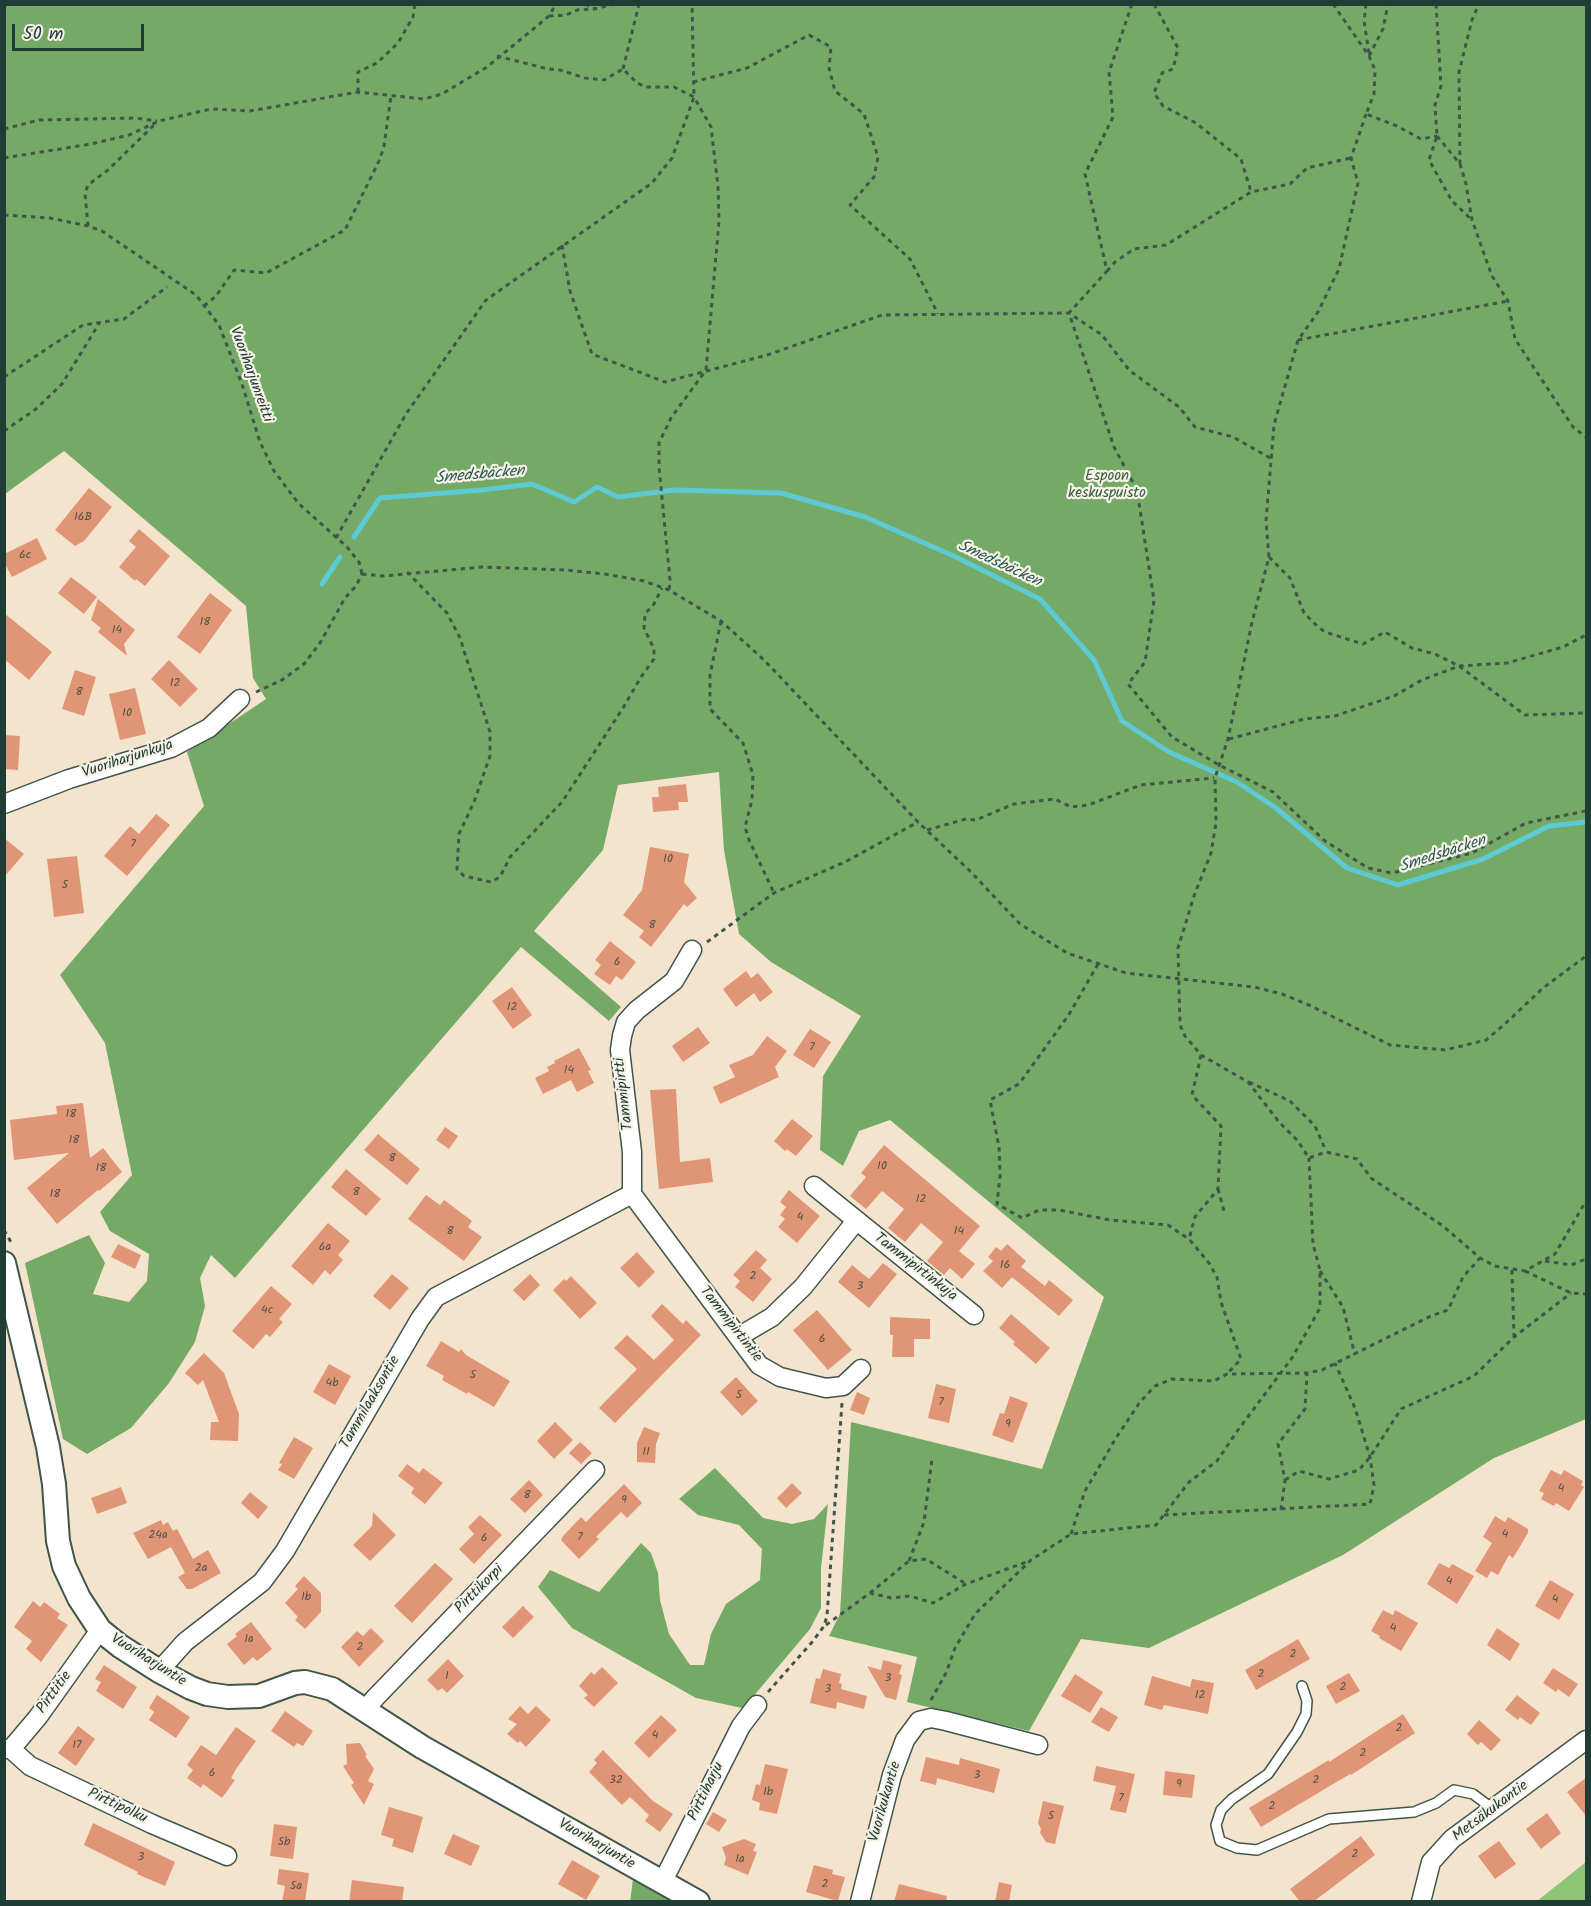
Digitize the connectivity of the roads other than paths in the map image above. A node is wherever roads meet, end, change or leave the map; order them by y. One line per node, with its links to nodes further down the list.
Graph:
1 (240, 699): 2 (street, Vuoriharjunkuja)
2 (4, 804)
3 (692, 950): 5 (street, Tammipirtti)
4 (814, 1186): 6 (street, Tammipirtinkuja)
5 (632, 1194): 9 (street, Tammipirtintie); 13 (street, Tammilaaksontie)
6 (855, 1221): 8 (street, Tammipirtinkuja); 9 (street)
7 (9, 1257): 12 (street, Vuoriharjuntie)
8 (974, 1315)
9 (738, 1337): 10 (street, Tammipirtintie)
10 (861, 1369)
11 (595, 1470): 16 (street, Pirttikorpi)
12 (100, 1630): 13 (street, Vuoriharjuntie); 19 (street, Pirttitie)
13 (159, 1671): 16 (street, Vuoriharjuntie)
14 (1302, 1686): 20 (lane)
15 (757, 1705): 22 (street, Pirttiharju)
16 (366, 1709): 22 (street, Vuoriharjuntie)
17 (1587, 1740): 20 (street, Metsäkukantie)
18 (1038, 1745): 24 (street, Vuorikukantie)
19 (8, 1749): 21 (street, Pirttipolku)
20 (1493, 1809): 25 (street, Metsäkukantie)
21 (227, 1856)
22 (662, 1883): 23 (street, Vuoriharjuntie)
23 (698, 1902)
24 (860, 1902)
25 (1421, 1902)

